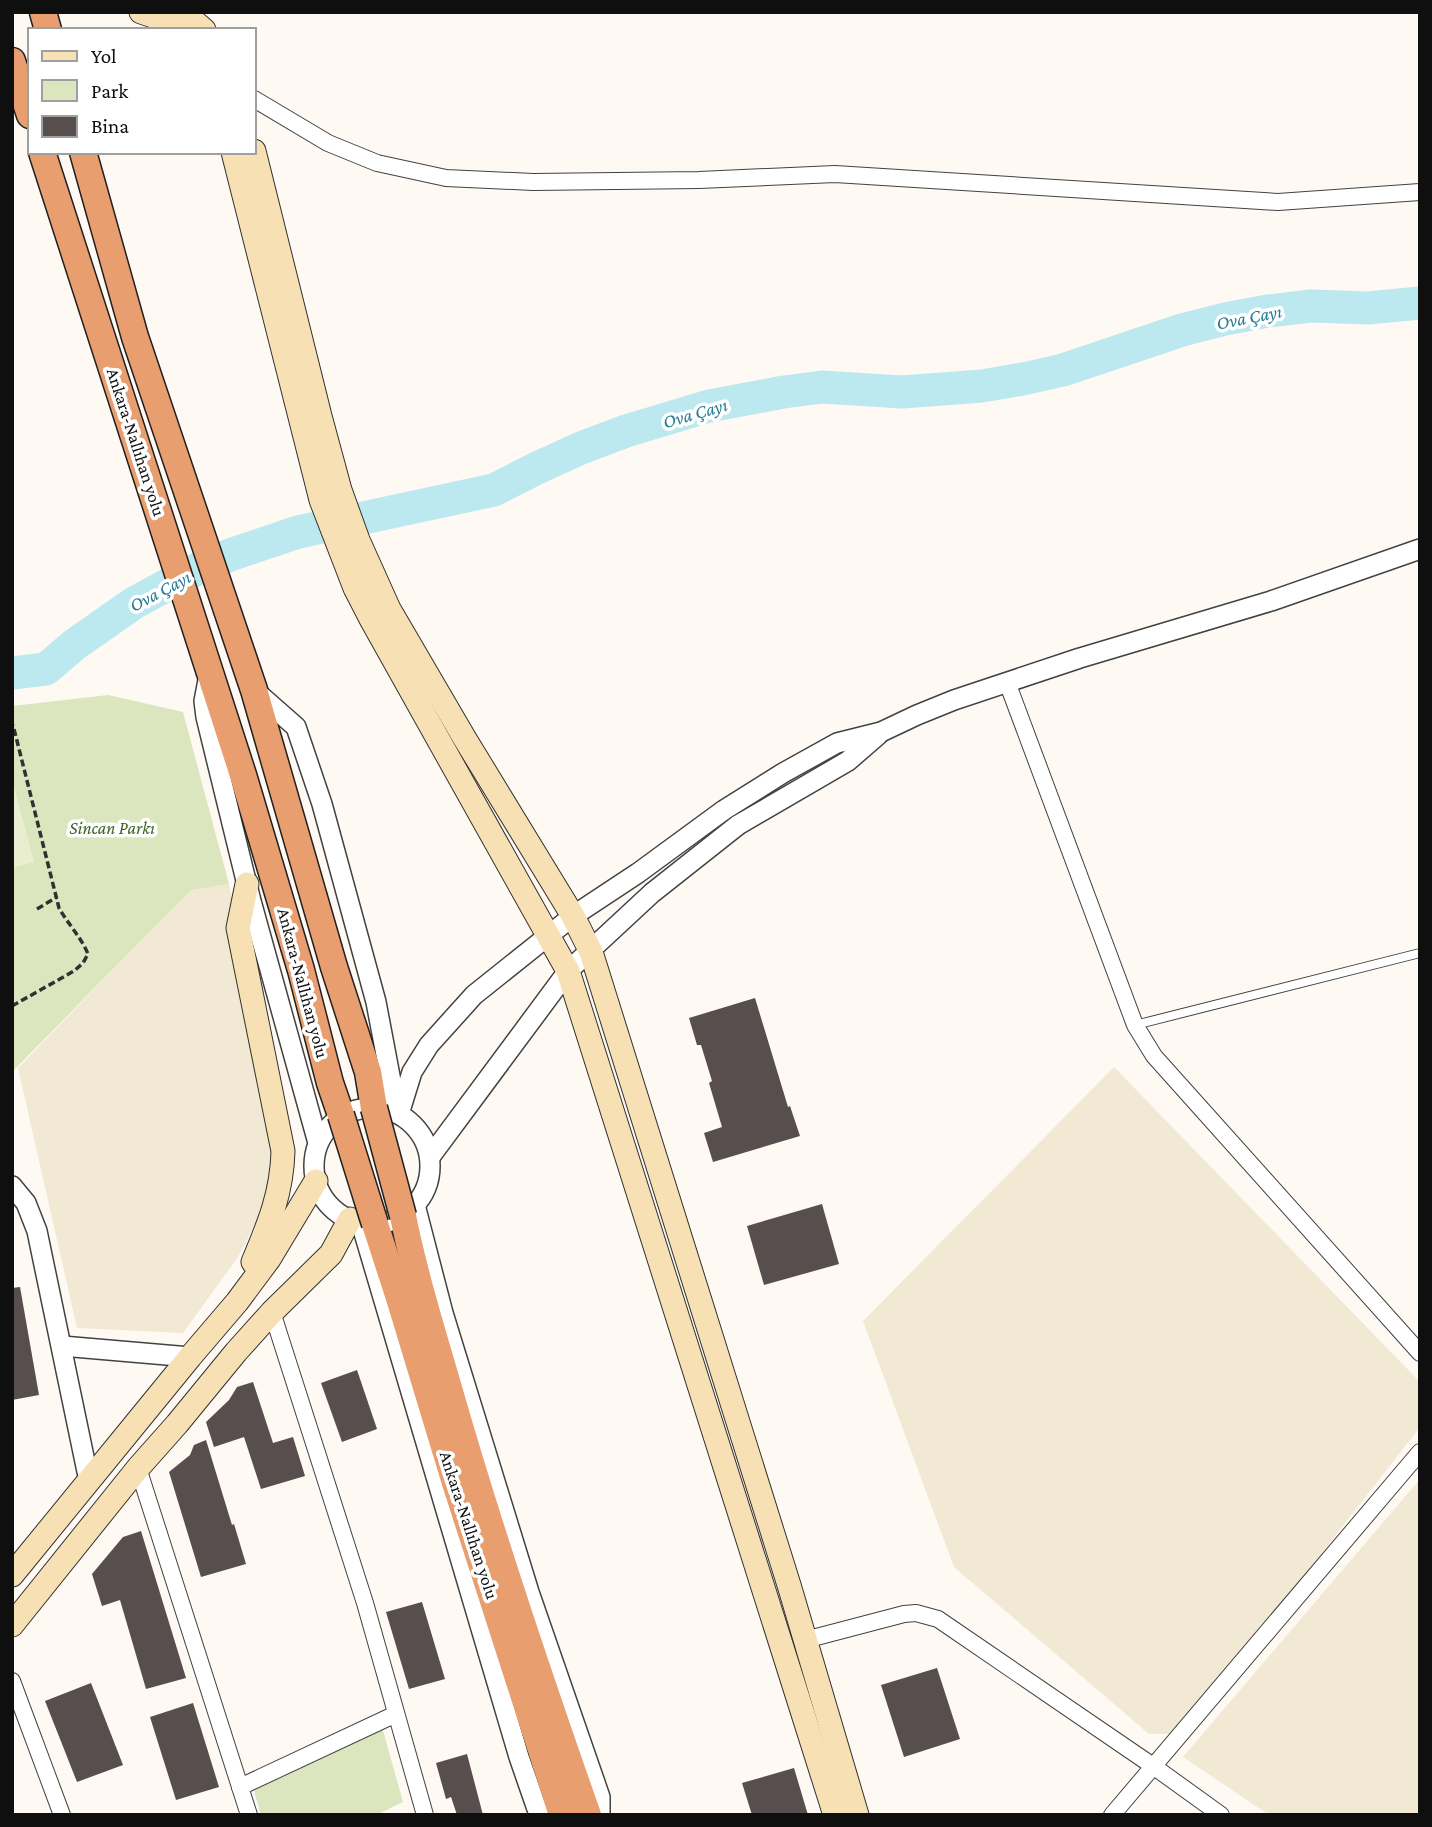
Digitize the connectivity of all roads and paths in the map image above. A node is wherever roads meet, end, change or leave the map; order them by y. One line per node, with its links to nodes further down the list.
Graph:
1 (141, 12): 3 (main road)
2 (183, 12): 4 (main road)
3 (172, 28)
4 (202, 28)
5 (12, 61): 7 (highway)
6 (256, 100): 12 (street)
7 (28, 109)
8 (43, 154): 14 (highway, Ankara-Nallıhan yolu)
9 (84, 154): 16 (highway, Ankara-Nallıhan yolu)
10 (234, 154): 23 (main road)
11 (255, 154): 22 (main road)
12 (1420, 192)
13 (1420, 549): 15 (street)
14 (208, 666): 19 (street); 30 (highway, Ankara-Nallıhan yolu)
15 (1007, 682): 18 (street); 28 (street)
16 (254, 690): 29 (highway, Ankara-Nallıhan yolu); 31 (street)
17 (13, 725): 20 (path)
18 (881, 732): 22 (street); 24 (street)
19 (247, 884): 32 (street); 38 (main road)
20 (57, 897): 21 (path); 27 (path)
21 (37, 909)
22 (573, 916): 23 (street); 24 (main road)
23 (548, 935): 26 (main road); 31 (street)
24 (591, 952): 26 (street); 48 (main road)
25 (1420, 953): 28 (lane)
26 (568, 971): 33 (street); 60 (main road)
27 (12, 1006)
28 (1135, 1025): 41 (street)
29 (368, 1072): 30 (highway); 31 (highway, Ankara-Nallıhan yolu)
30 (330, 1083): 37 (highway, Ankara-Nallıhan yolu, bridge)
31 (390, 1112): 32 (street); 33 (street); 36 (highway, Ankara-Nallıhan yolu, bridge)
32 (318, 1143): 34 (street)
33 (430, 1157): 36 (street)
34 (316, 1181): 37 (street); 38 (main road)
35 (12, 1186): 40 (street)
36 (409, 1210): 37 (street); 58 (highway, Ankara-Nallıhan yolu); 59 (street)
37 (362, 1222): 39 (main road); 56 (street); 57 (highway, Ankara-Nallıhan yolu)
38 (237, 1302): 42 (main road)
39 (272, 1312): 44 (main road); 50 (street)
40 (62, 1346): 42 (street); 45 (street)
41 (1420, 1353)
42 (190, 1357): 45 (main road)
43 (1420, 1452): 51 (street)
44 (138, 1468): 47 (main road); 52 (street)
45 (89, 1481): 46 (main road)
46 (12, 1575)
47 (12, 1625)
48 (805, 1640): 51 (street); 61 (main road)
49 (12, 1681): 53 (street)
50 (396, 1714): 52 (street); 54 (street)
51 (1153, 1766): 62 (street); 63 (street)
52 (240, 1787): 55 (street)
53 (57, 1813)
54 (423, 1814)
55 (249, 1815)
56 (542, 1815)
57 (562, 1815)
58 (588, 1815)
59 (600, 1815)
60 (835, 1815)
61 (857, 1815)
62 (1112, 1815)
63 (1221, 1815)

